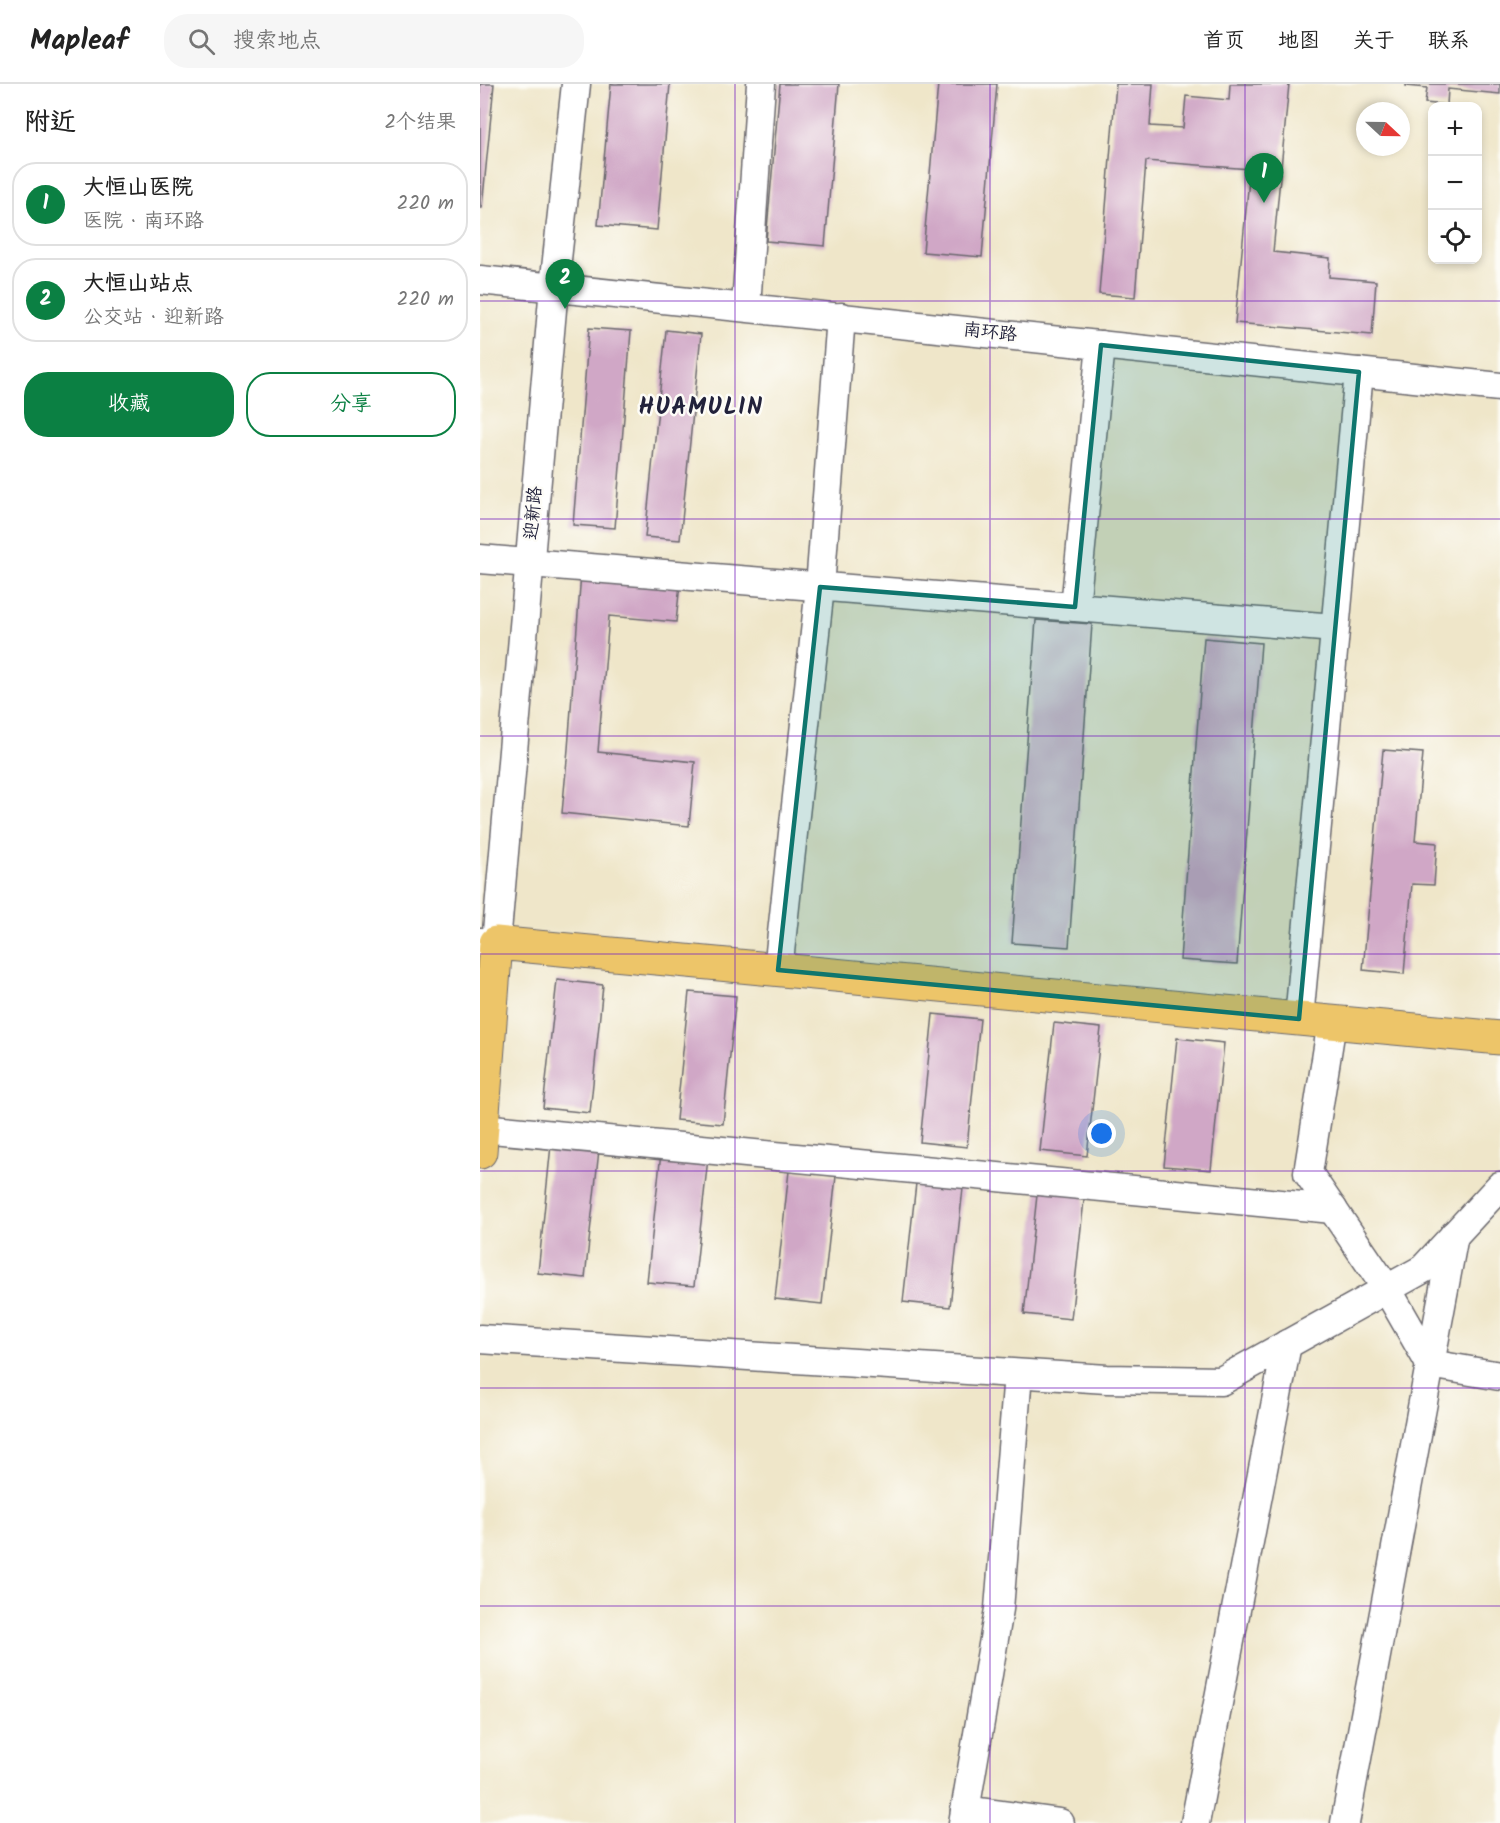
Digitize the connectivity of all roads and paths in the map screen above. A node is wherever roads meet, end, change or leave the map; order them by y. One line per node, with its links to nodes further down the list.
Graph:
1 (576, 84): 4 (street, 迎新路)
2 (761, 84): 5 (street)
3 (480, 280): 4 (street, 南环路)
4 (554, 287): 5 (street, 南环路); 11 (street, 迎新路)
5 (746, 307): 6 (street, 南环路)
6 (841, 317): 7 (street, 南环路); 12 (street)
7 (1101, 345): 8 (street, 南环路); 13 (street)
8 (1359, 372): 9 (street, 南环路); 14 (street)
9 (1500, 387)
10 (480, 559): 11 (street)
11 (530, 564): 12 (street); 15 (street, 迎新路)
12 (820, 587): 13 (street); 16 (street)
13 (1075, 608): 14 (street)
14 (1335, 628): 17 (street)
15 (488, 942): 16 (main road); 20 (main road)
16 (778, 969): 17 (main road)
17 (1299, 1019): 18 (main road)
18 (1332, 1022): 19 (main road); 22 (street)
19 (1500, 1038)
20 (481, 1140): 22 (street)
21 (1500, 1186): 23 (street)
22 (1332, 1209): 24 (street)
23 (1454, 1235): 24 (street); 27 (street)
24 (1387, 1289): 26 (street); 27 (street)
25 (480, 1340): 28 (street)
26 (1287, 1344): 28 (street); 32 (street)
27 (1430, 1364): 29 (street); 33 (street)
28 (1018, 1374): 30 (street)
29 (1500, 1376)
30 (964, 1816): 31 (street)
31 (1060, 1823)
32 (1195, 1823)
33 (1345, 1823)

